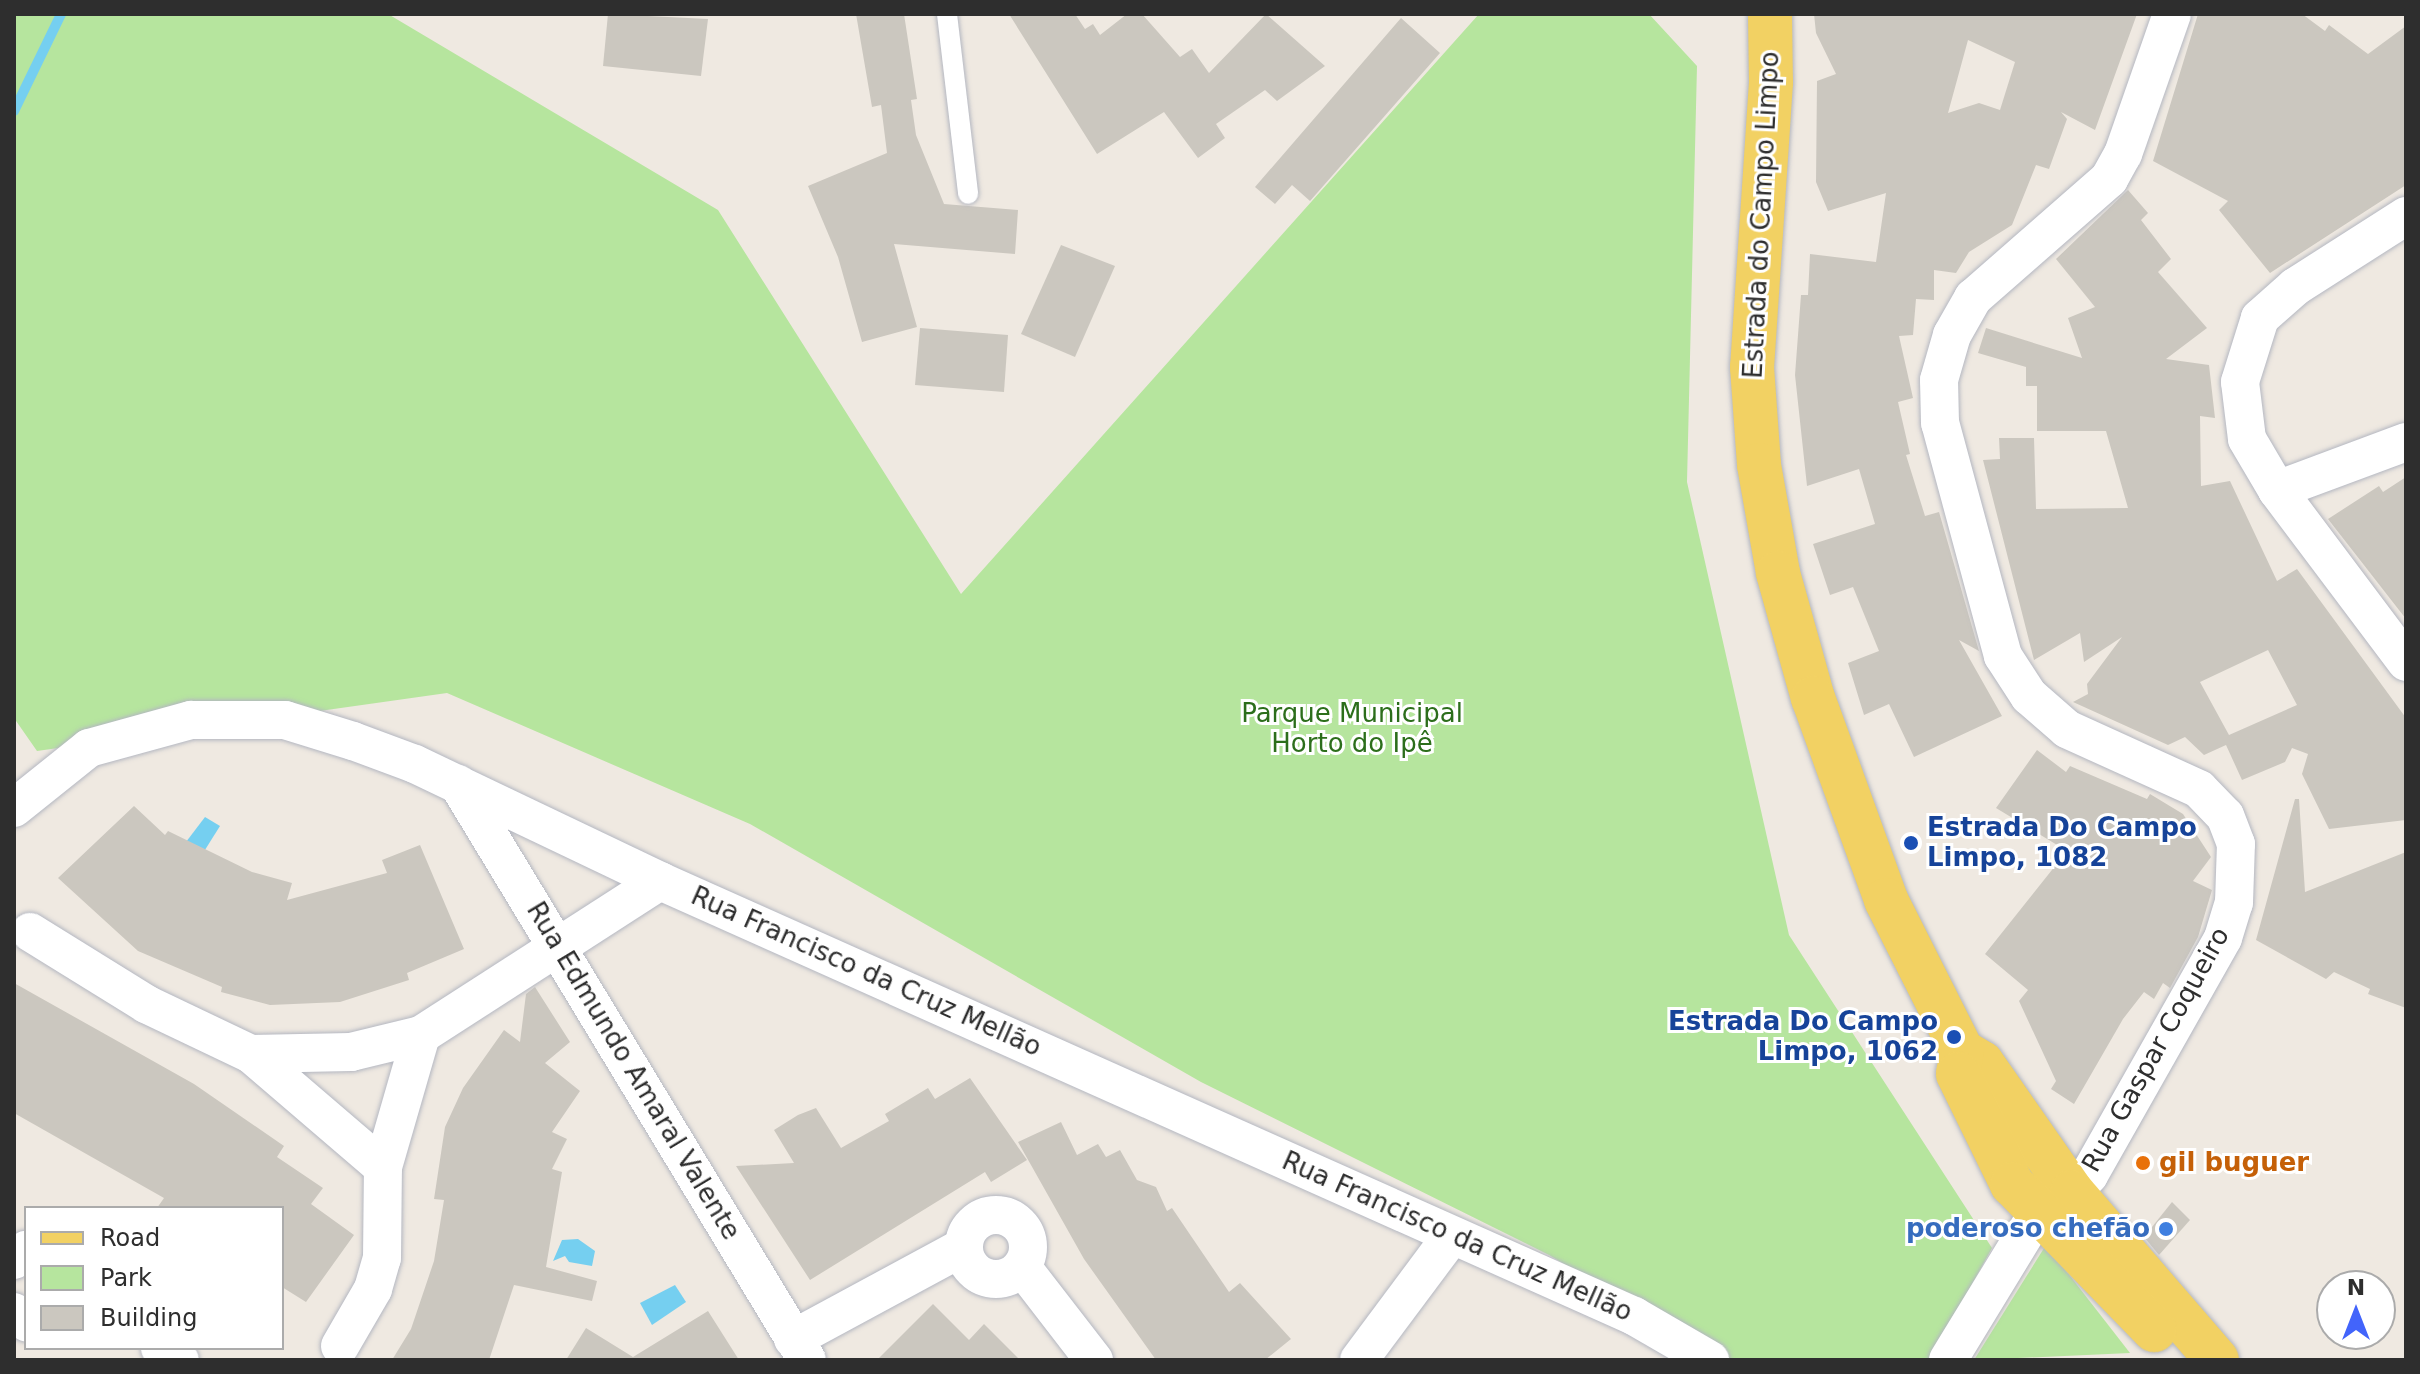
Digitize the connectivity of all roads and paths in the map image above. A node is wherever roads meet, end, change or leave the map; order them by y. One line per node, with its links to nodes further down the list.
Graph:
1 (947, 14): 4 (lane)
2 (1770, 14): 17 (main road, Estrada do Campo Limpo)
3 (2172, 14): 17 (street, Rua Gaspar Coqueiro)
4 (968, 194)
5 (2406, 216): 7 (street)
6 (2406, 442): 7 (street)
7 (2277, 490): 8 (street)
8 (2406, 662)
9 (458, 784): 10 (street, Rua Francisco da Cruz Mellão); 11 (street, Rua Francisco da Cruz Mellão); 13 (street, Rua Edmundo Amaral Valente)
10 (14, 808)
11 (660, 881): 13 (street); 18 (street, Rua Francisco da Cruz Mellão)
12 (30, 932): 15 (street)
13 (558, 945): 14 (street); 20 (street, Rua Edmundo Amaral Valente)
14 (421, 1035): 15 (street); 16 (street)
15 (251, 1054): 16 (street)
16 (383, 1167): 19 (street)
17 (2056, 1201): 24 (street, Rua Gaspar Coqueiro); 25 (main road, Estrada do Campo Limpo); 26 (main road, Estrada do Campo Limpo)
18 (1450, 1238): 22 (street); 23 (street, Rua Francisco da Cruz Mellão)
19 (340, 1346)
20 (800, 1349): 21 (street)
21 (1094, 1360)
22 (1359, 1360)
23 (1710, 1360)
24 (1948, 1360)
25 (2183, 1360)
26 (2217, 1360)

